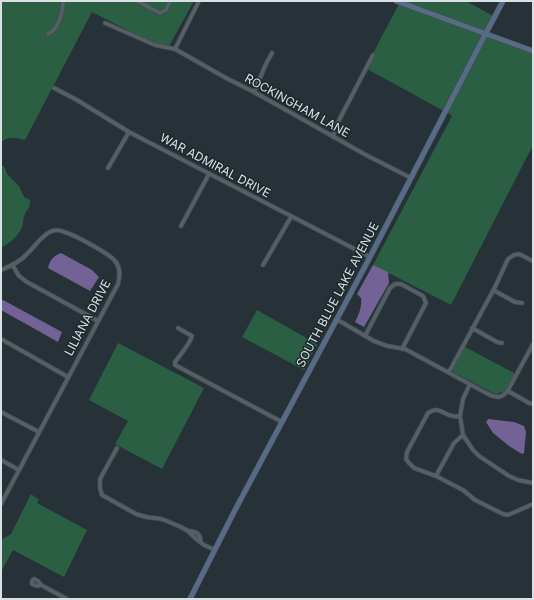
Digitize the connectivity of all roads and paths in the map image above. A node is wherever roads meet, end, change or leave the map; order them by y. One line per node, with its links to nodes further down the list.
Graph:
1 (63, 1): 8 (street)
2 (137, 1): 3 (street)
3 (170, 1)
4 (199, 1): 10 (street)
5 (396, 1): 9 (main road)
6 (503, 1): 9 (main road, SOUTH BLUE LAKE AVENUE)
7 (105, 23): 10 (street, ROCKINGHAM LANE)
8 (48, 34)
9 (486, 34): 11 (main road); 20 (main road, SOUTH BLUE LAKE AVENUE)
10 (175, 49): 15 (street, ROCKINGHAM LANE)
11 (533, 51)
12 (272, 53): 15 (street)
13 (373, 55): 17 (street)
14 (54, 88): 16 (street, WAR ADMIRAL DRIVE)
15 (254, 92): 17 (street, ROCKINGHAM LANE)
16 (129, 132): 18 (street); 19 (street, WAR ADMIRAL DRIVE)
17 (333, 137): 20 (street, ROCKINGHAM LANE)
18 (108, 168)
19 (209, 174): 21 (street, WAR ADMIRAL DRIVE); 22 (street)
20 (411, 178): 23 (main road, SOUTH BLUE LAKE AVENUE)
21 (291, 217): 23 (street, WAR ADMIRAL DRIVE); 25 (street)
22 (181, 226)
23 (370, 257): 30 (main road, SOUTH BLUE LAKE AVENUE)
24 (533, 262): 28 (street)
25 (264, 265)
26 (12, 266): 27 (street, LILIANA DRIVE); 31 (street); 31 (street, LILIANA DRIVE)
27 (1, 270)
28 (493, 290): 29 (street); 33 (street)
29 (522, 303)
30 (336, 319): 34 (street); 46 (main road, SOUTH BLUE LAKE AVENUE)
31 (98, 321): 40 (street, LILIANA DRIVE)
32 (178, 328): 46 (street)
33 (472, 328): 36 (street); 39 (street)
34 (365, 336): 38 (street); 38 (street)
35 (1, 340): 40 (street)
36 (502, 343)
37 (533, 344): 42 (street)
38 (402, 349): 39 (street)
39 (449, 372): 41 (street)
40 (68, 377): 47 (street, LILIANA DRIVE)
41 (470, 384): 42 (street); 45 (street)
42 (508, 391): 43 (street)
43 (533, 404)
44 (1, 412): 47 (street)
45 (460, 416): 48 (street); 52 (street)
46 (282, 422): 56 (main road, SOUTH BLUE LAKE AVENUE)
47 (39, 432): 51 (street, LILIANA DRIVE)
48 (463, 435): 52 (street); 53 (street)
49 (117, 448): 56 (street)
50 (1, 460): 51 (street)
51 (19, 470): 54 (street, LILIANA DRIVE)
52 (436, 476): 55 (street)
53 (533, 483)
54 (1, 504)
55 (533, 504)
56 (215, 550): 59 (main road, SOUTH BLUE LAKE AVENUE)
57 (41, 585): 58 (street)
58 (67, 599)
59 (190, 599)

